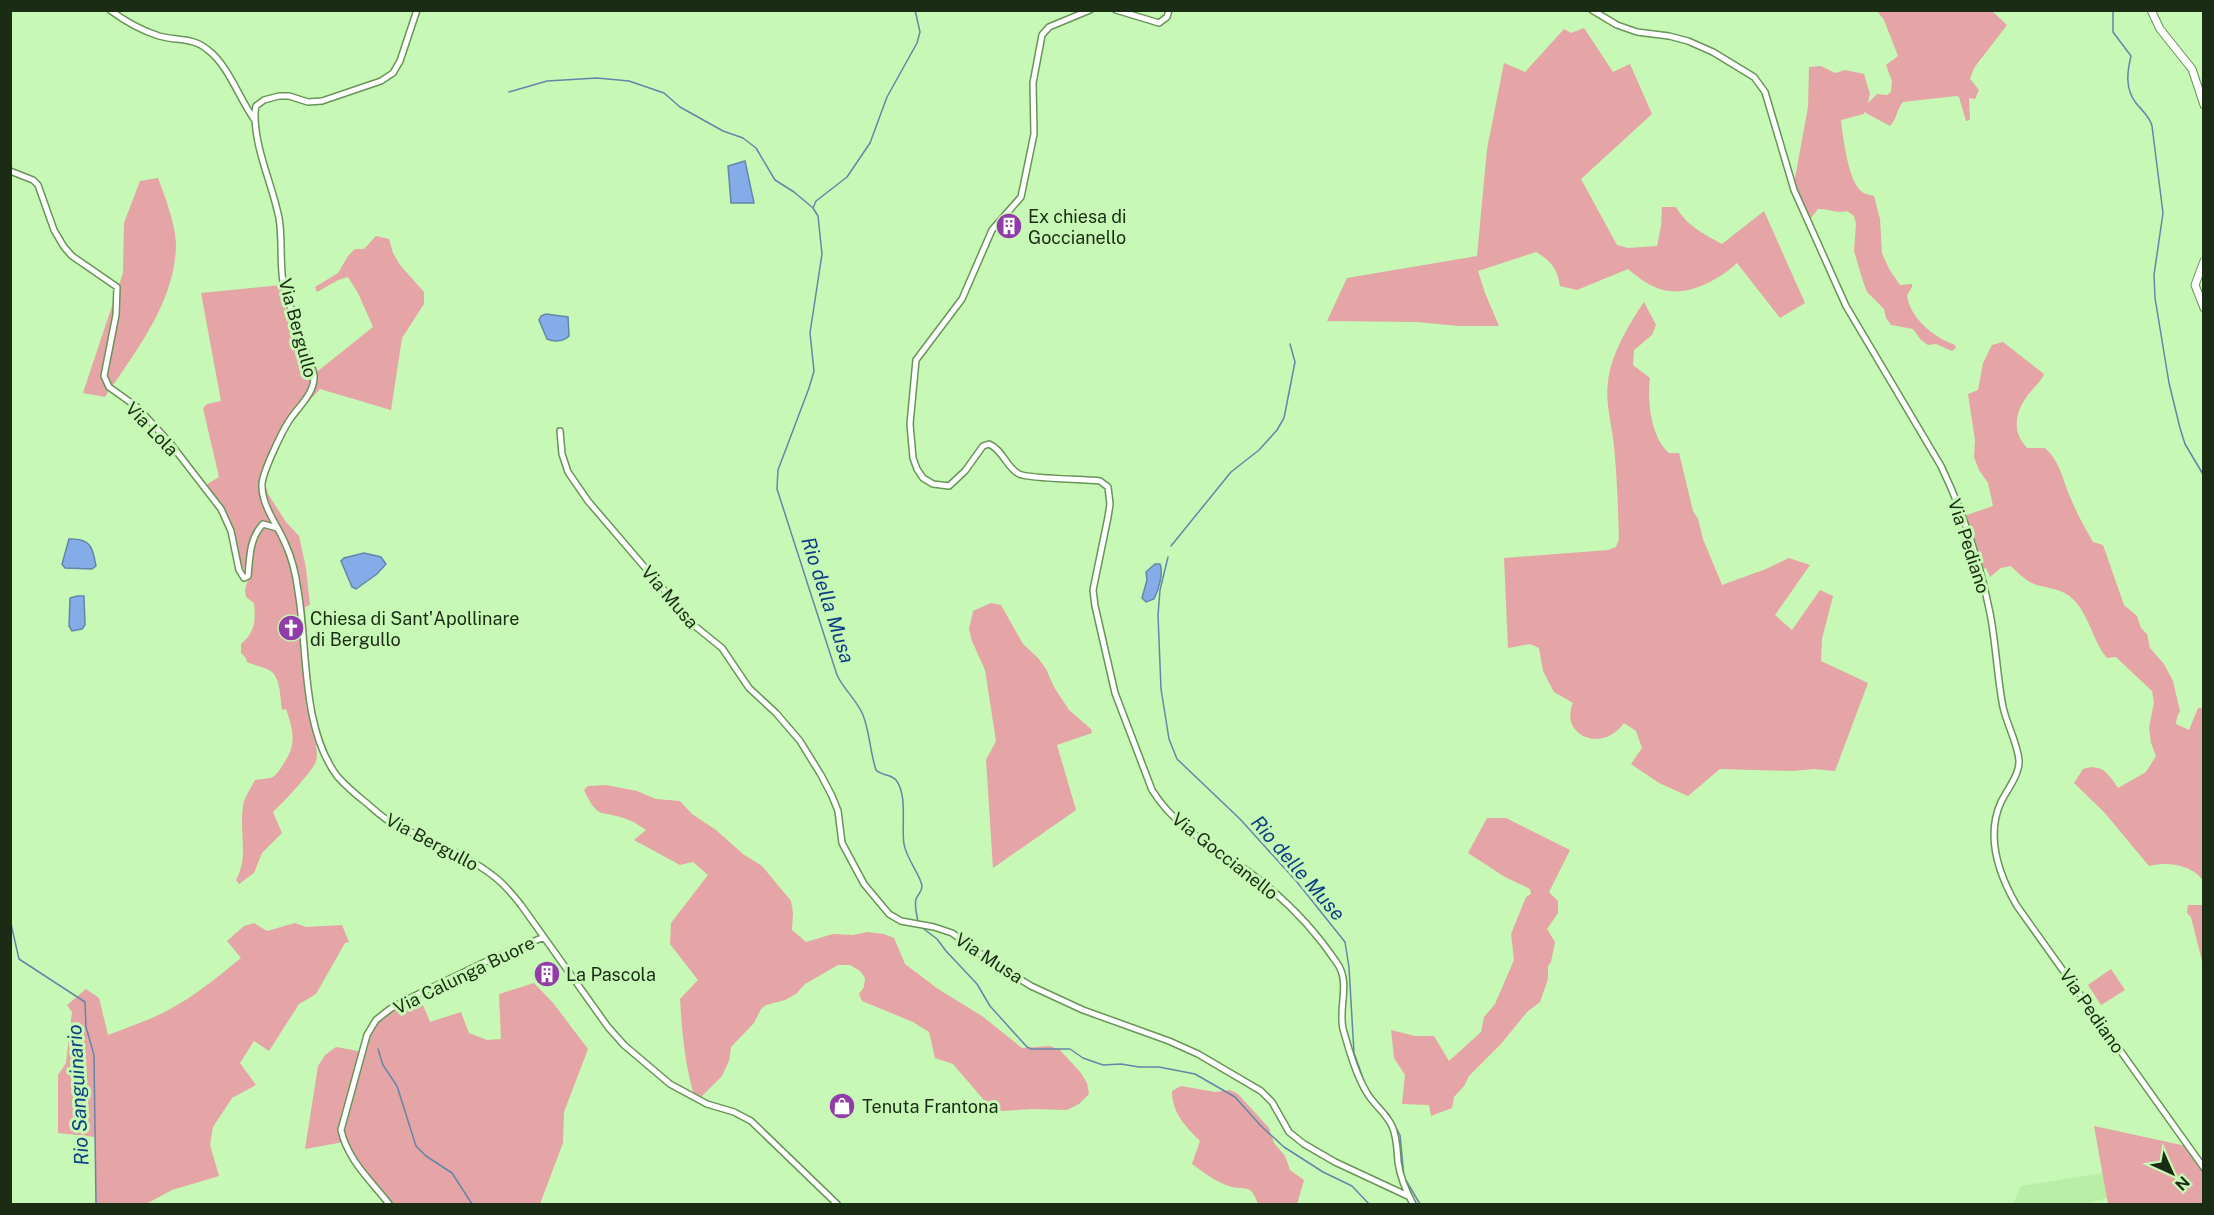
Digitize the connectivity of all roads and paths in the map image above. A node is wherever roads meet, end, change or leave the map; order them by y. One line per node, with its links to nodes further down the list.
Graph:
1 (110, 10): 9 (street, Via Bergullo)
2 (417, 10): 9 (street)
3 (1090, 10): 17 (street, Via Goccianello)
4 (1116, 10): 5 (street)
5 (1169, 10)
6 (1592, 10): 16 (street, Via Pediano)
7 (2151, 10): 8 (street)
8 (2204, 105)
9 (255, 121): 14 (street, Via Bergullo)
10 (10, 171): 14 (street, Via Lola)
11 (2204, 261): 12 (street)
12 (2204, 308)
13 (560, 431): 17 (street, Via Musa)
14 (278, 529): 15 (street, Via Bergullo)
15 (544, 937): 18 (street, Via Calunga Buore); 19 (street, Via Bergullo)
16 (2204, 1168)
17 (1409, 1198): 20 (street, Via Goccianello)
18 (388, 1204)
19 (837, 1204)
20 (1413, 1204)

